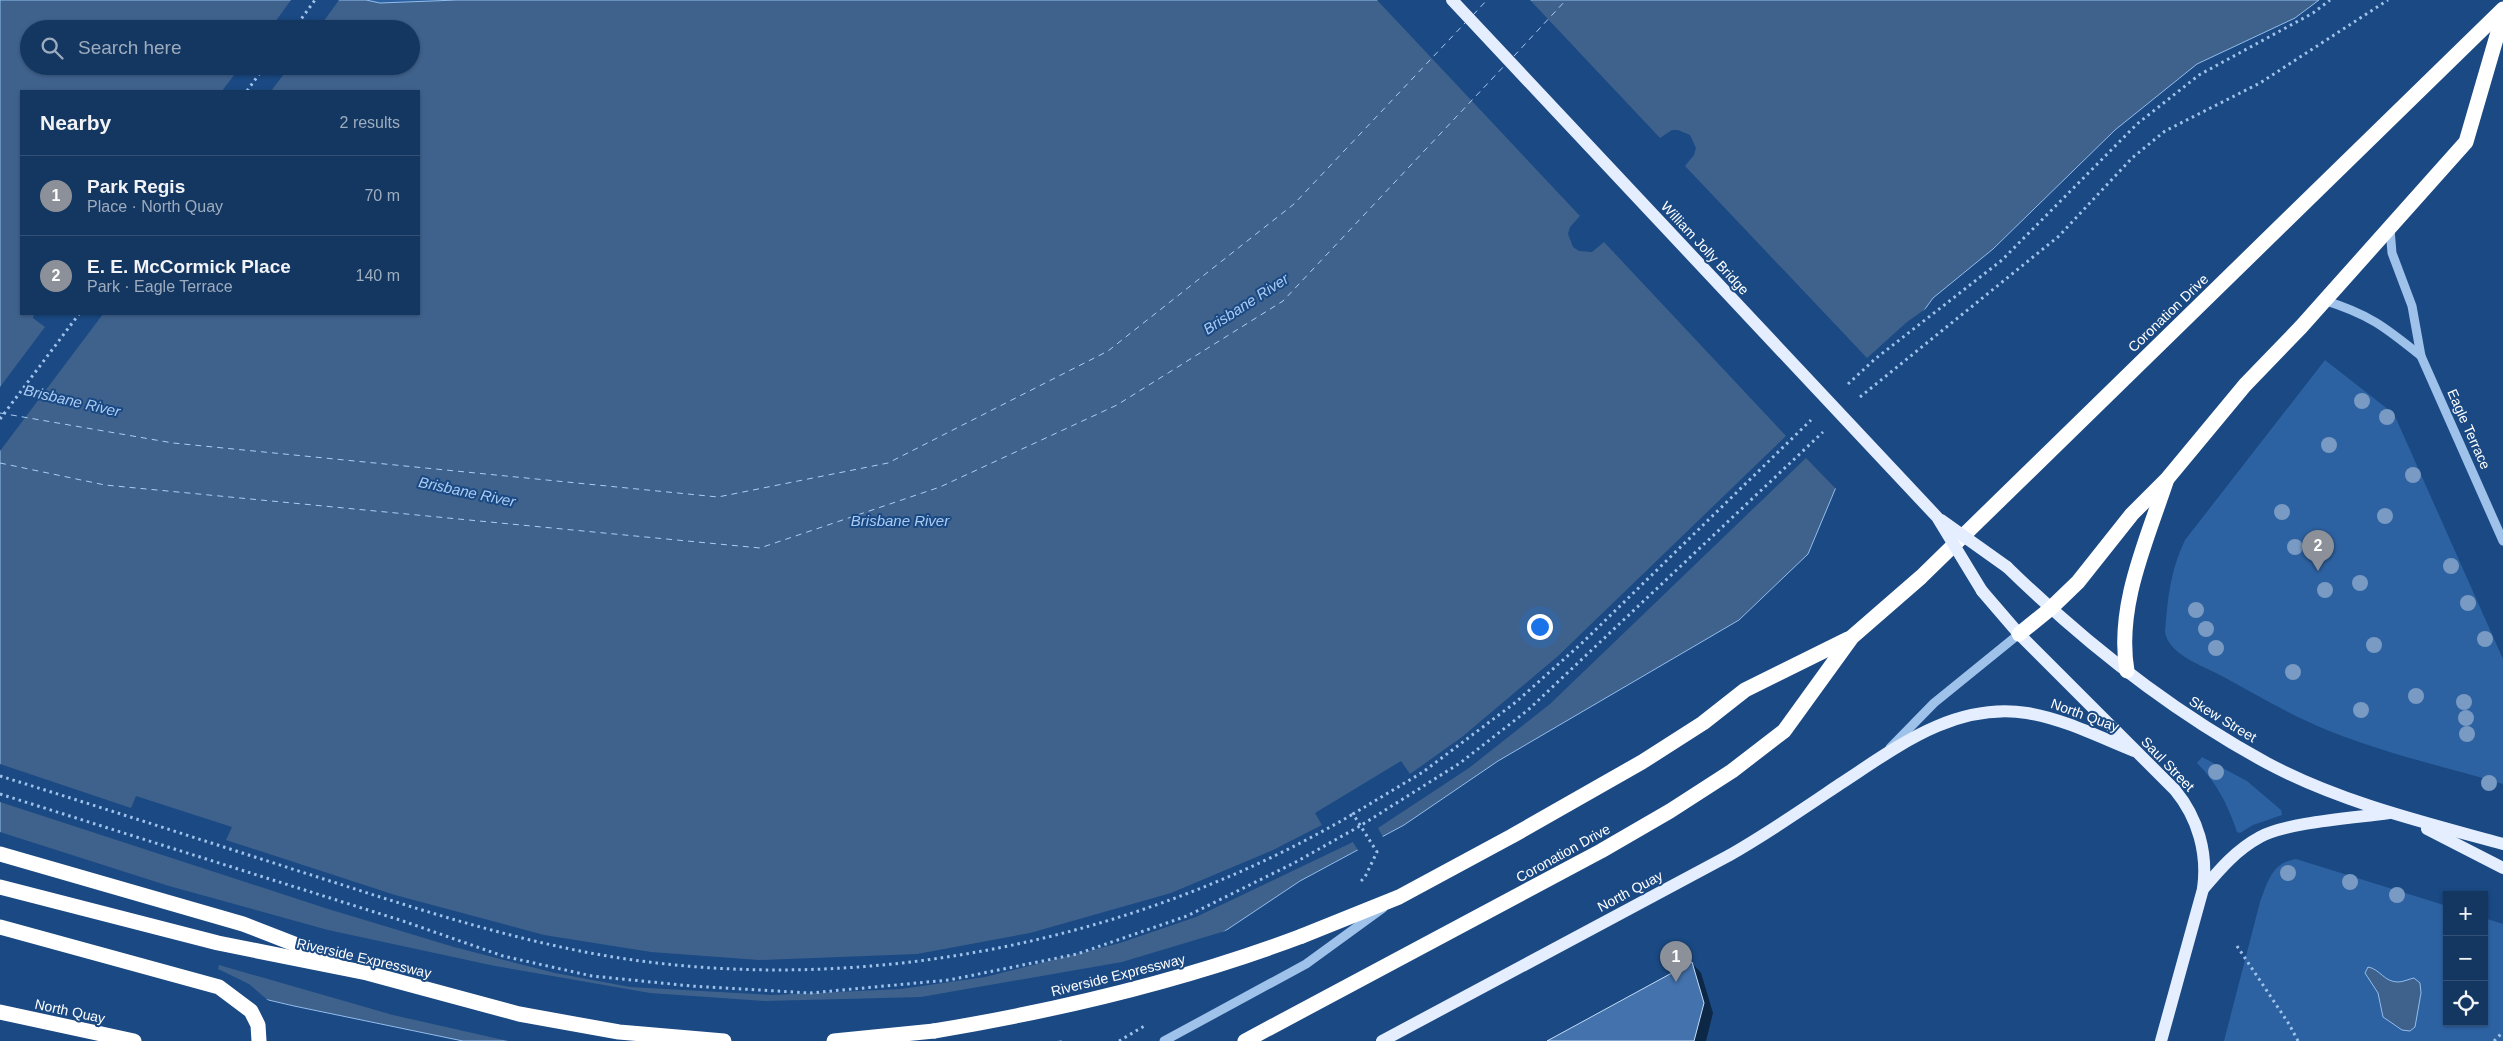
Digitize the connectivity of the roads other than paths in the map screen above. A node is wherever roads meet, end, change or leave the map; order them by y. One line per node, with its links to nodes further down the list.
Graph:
1 (1452, 0): 8 (main road, William Jolly Bridge, bridge)
2 (2503, 10): 12 (highway, Coronation Drive)
3 (2503, 15): 4 (highway)
4 (2390, 229): 5 (highway); 6 (street, Eagle Terrace)
5 (2323, 300): 6 (street, Eagle Terrace); 7 (highway)
6 (2421, 356): 9 (street, Eagle Terrace)
7 (2167, 479): 10 (highway); 13 (highway)
8 (1936, 517): 10 (main road, William Jolly Bridge, bridge); 11 (main road, William Jolly Bridge, bridge)
9 (2503, 541)
10 (2050, 609): 11 (highway); 13 (main road, Skew Street)
11 (2018, 634): 14 (main road, Saul Street); 15 (street, North Quay)
12 (1852, 637): 22 (highway, Coronation Drive); 31 (highway, Coronation Drive)
13 (2127, 671): 16 (main road, Skew Street)
14 (2134, 751): 15 (main road, North Quay); 21 (main road, Saul Street)
15 (1885, 755): 32 (main road, North Quay)
16 (2396, 815): 17 (main road, Skew Street); 19 (main road, Skew Street); 21 (main road)
17 (2503, 844)
18 (0, 854): 24 (highway)
19 (2503, 868)
20 (0, 887): 24 (highway, Riverside Expressway)
21 (2203, 889): 33 (main road, Saul Street)
22 (1399, 897): 29 (highway, Riverside Expressway, bridge); 30 (street)
23 (0, 927): 27 (highway)
24 (367, 973): 28 (highway, Riverside Expressway)
25 (0, 1012): 26 (highway, North Quay)
26 (134, 1041)
27 (259, 1041)
28 (724, 1041)
29 (834, 1041)
30 (1164, 1041)
31 (1245, 1041)
32 (1382, 1041)
33 (2162, 1041)

